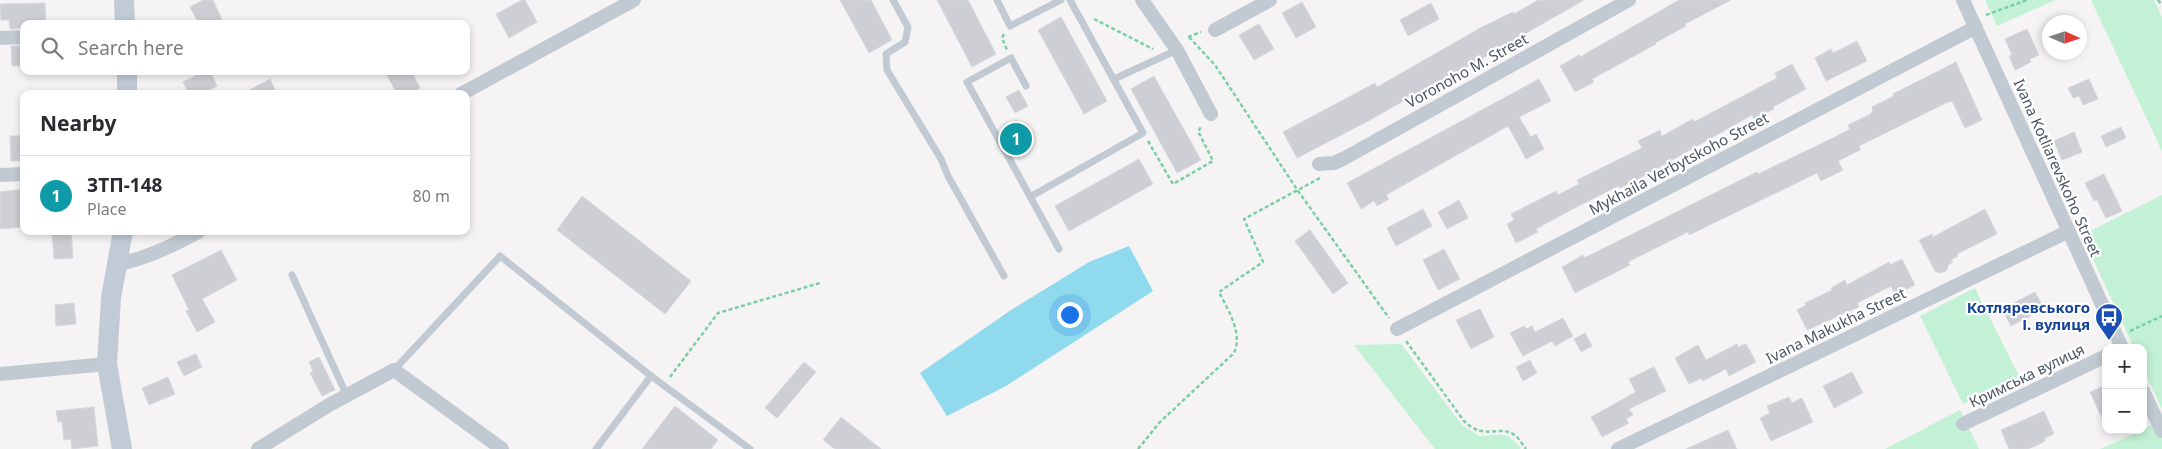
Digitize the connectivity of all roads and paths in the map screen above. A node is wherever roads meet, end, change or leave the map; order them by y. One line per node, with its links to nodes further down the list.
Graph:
1 (124, 0): 15 (street)
2 (893, 0): 43 (lane)
3 (997, 0): 17 (lane)
4 (1060, 0): 17 (lane)
5 (1070, 0): 14 (lane)
6 (1142, 0): 22 (street)
7 (1270, 0): 18 (street)
8 (1629, 0): 31 (street, Voronoho M. Street)
9 (1964, 0): 16 (street, Ivana Kotliarevskoho Street)
10 (2027, 0): 16 (path)
11 (2158, 0): 13 (path)
12 (631, 1): 28 (street)
13 (2162, 5)
14 (1075, 10): 22 (path); 25 (lane)
15 (125, 20)
16 (1974, 23): 37 (street, Ivana Kotliarevskoho Street); 46 (street, Mykhaila Verbytskoho Street)
17 (1010, 26): 23 (path)
18 (1215, 30): 20 (path)
19 (20, 37): 21 (street)
20 (1189, 37): 22 (path); 35 (path)
21 (0, 38)
22 (1172, 50): 25 (lane); 29 (street)
23 (1011, 58): 26 (lane); 36 (lane)
24 (126, 75): 27 (street)
25 (1114, 78): 30 (lane)
26 (1026, 86)
27 (127, 90)
28 (468, 90)
29 (1211, 114): 30 (path)
30 (1143, 133): 36 (lane)
31 (1334, 163): 32 (street, Voronoho M. Street); 35 (path)
32 (1320, 164)
33 (20, 174): 34 (street)
34 (0, 175)
35 (1298, 190): 46 (path); 63 (path)
36 (1030, 197): 40 (lane)
37 (2068, 232): 47 (street, Ivana Kotliarevskoho Street); 65 (street, Ivana Makukha Street)
38 (122, 235): 41 (street)
39 (192, 235): 41 (street)
40 (1058, 249)
41 (116, 265): 49 (street)
42 (292, 275): 54 (lane)
43 (1004, 276)
44 (820, 283): 53 (path)
45 (2162, 316): 47 (path)
46 (1397, 329): 64 (path)
47 (2120, 343)
48 (2102, 358): 56 (street, Кримська вулиця)
49 (107, 364): 51 (street); 59 (street)
50 (394, 370): 52 (lane); 54 (street); 61 (street)
51 (0, 374)
52 (651, 376): 53 (lane); 58 (lane)
53 (664, 385): 62 (lane)
54 (348, 396): 60 (street)
55 (2147, 399): 57 (street)
56 (1963, 424)
57 (2162, 431)
58 (599, 448)
59 (122, 449)
60 (258, 449)
61 (502, 449)
62 (750, 449)
63 (1138, 449)
64 (1526, 449)
65 (1618, 449)

